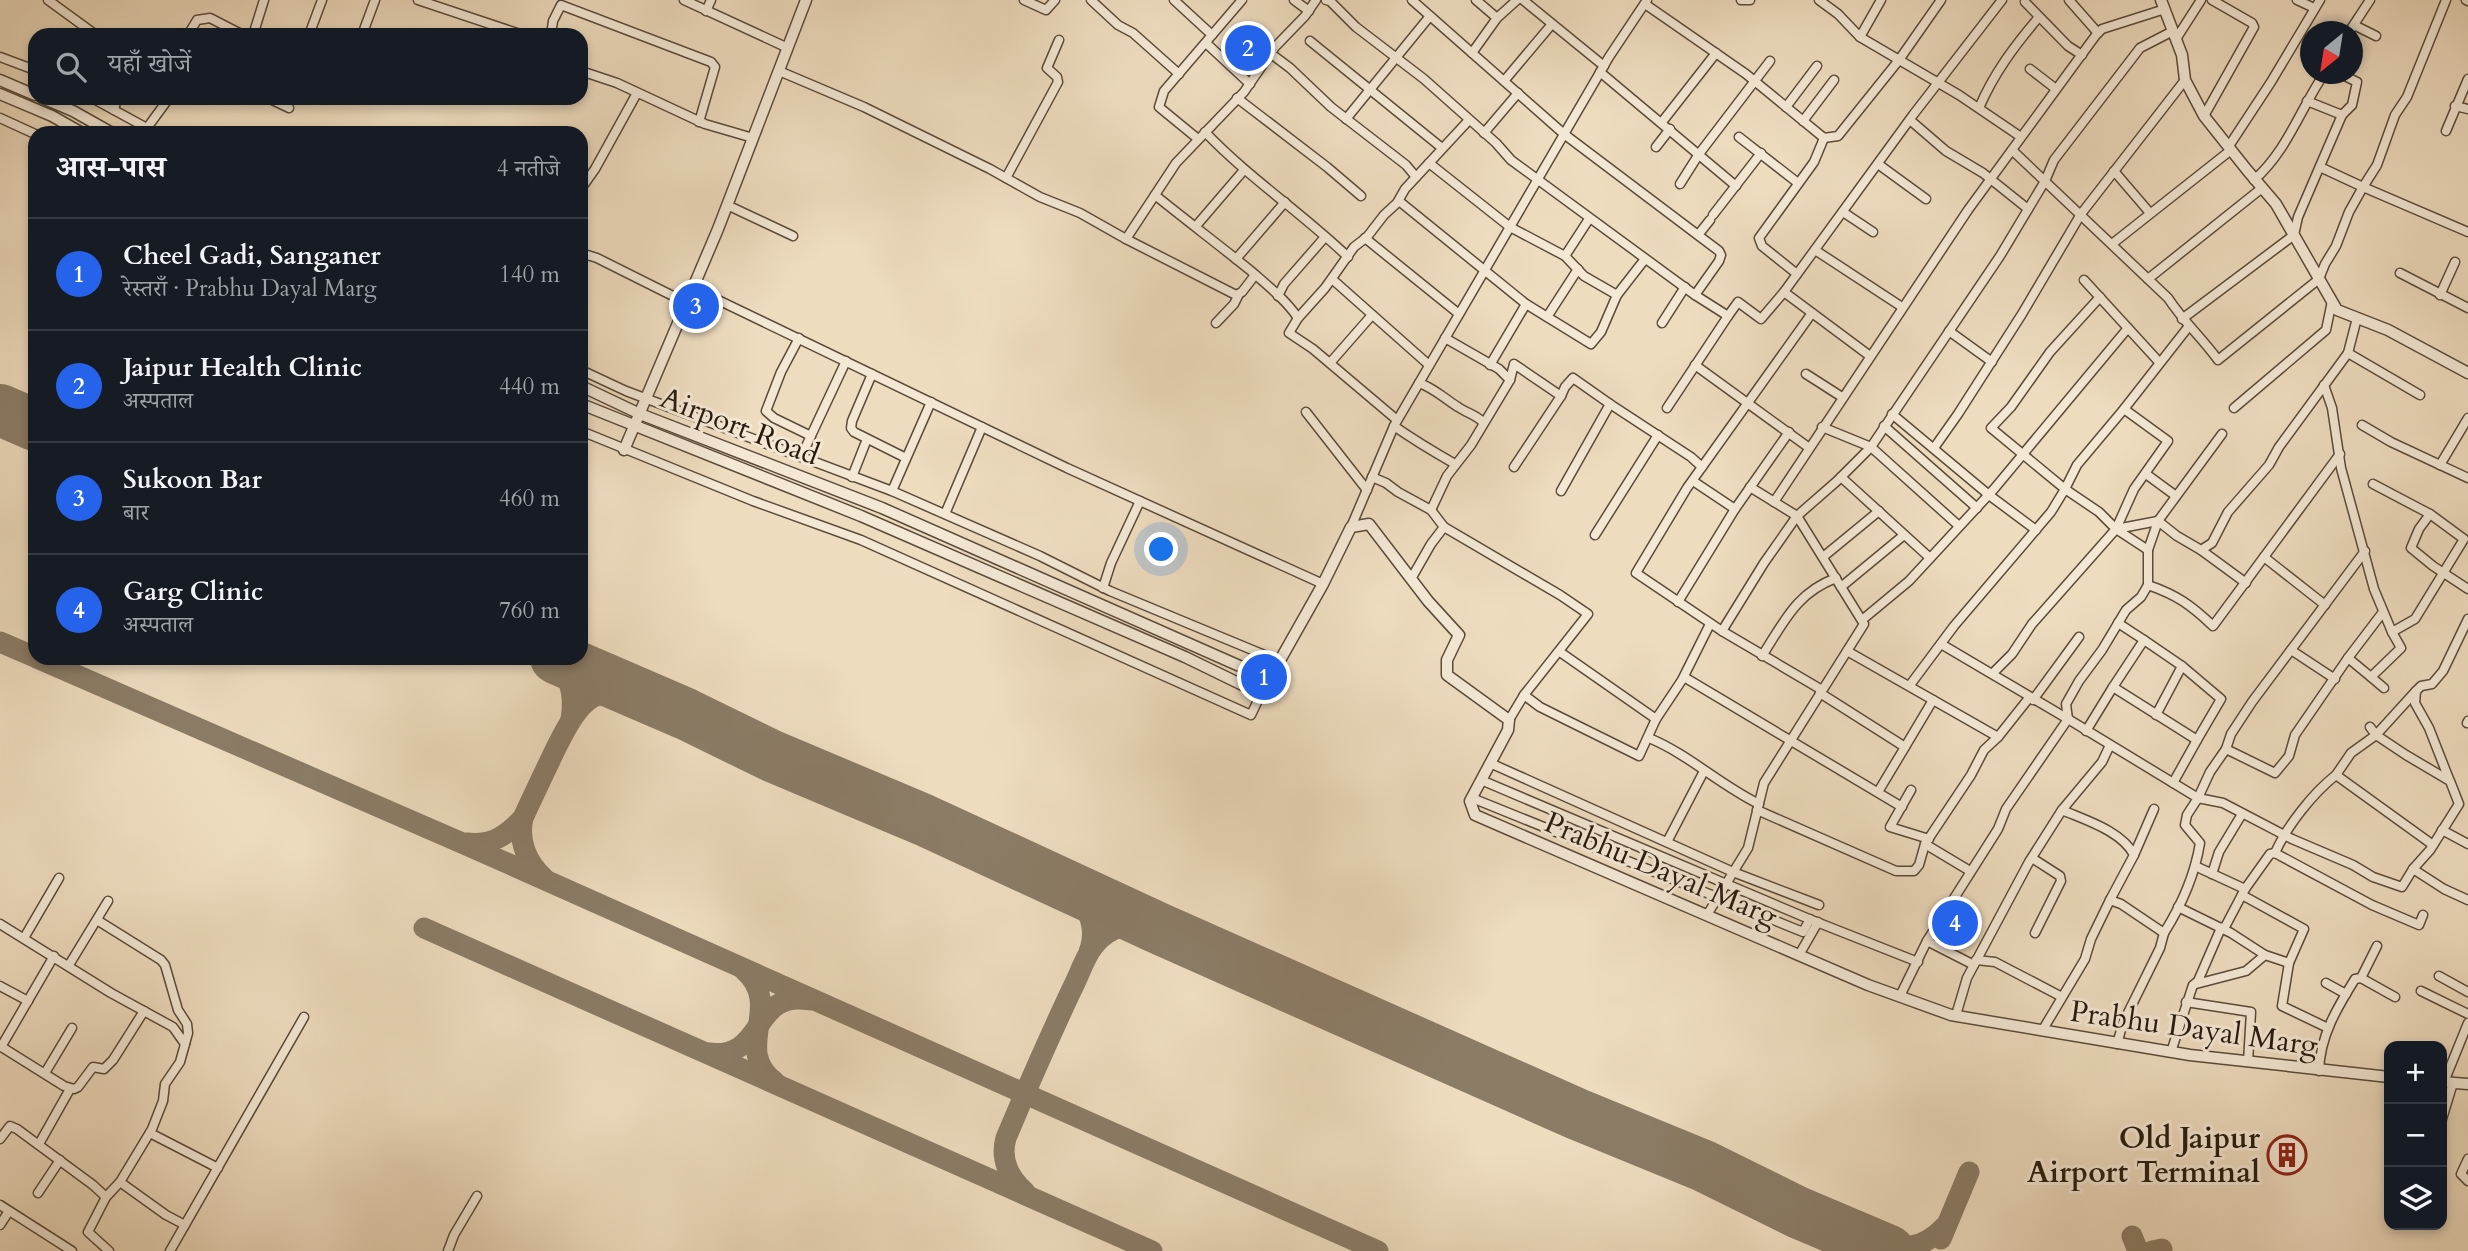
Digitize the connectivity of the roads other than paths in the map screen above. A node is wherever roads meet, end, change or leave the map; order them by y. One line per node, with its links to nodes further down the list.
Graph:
1 (47, 0): 44 (street)
2 (264, 0): 47 (street)
3 (322, 0): 48 (street)
4 (375, 0): 49 (street)
5 (418, 0): 50 (street)
6 (684, 0): 37 (street)
7 (711, 0): 37 (street)
8 (806, 0): 61 (street)
9 (1024, 0): 10 (street)
10 (1055, 0)
11 (1091, 0): 76 (street)
12 (1174, 0): 54 (street)
13 (1242, 0): 54 (street)
14 (1294, 0): 38 (street)
15 (1316, 0): 38 (street)
16 (1326, 0): 67 (street)
17 (1412, 0): 39 (street)
18 (1476, 0): 41 (street)
19 (1517, 0): 41 (street)
20 (1523, 0): 43 (street)
21 (1741, 0): 22 (street)
22 (1750, 0)
23 (1819, 0): 57 (street)
24 (1881, 0): 57 (street)
25 (1941, 0): 69 (street)
26 (2002, 0): 84 (street)
27 (2069, 0): 53 (street)
28 (2201, 0): 55 (street)
29 (2211, 0): 107 (street)
30 (2297, 0): 36 (street)
31 (2370, 0): 42 (street)
32 (2446, 0): 151 (street)
33 (1646, 2): 63 (street); 72 (street)
34 (2025, 2): 40 (street)
35 (2163, 4): 53 (street); 55 (street)
36 (2317, 4): 132 (street)
37 (706, 11): 61 (street)
38 (1309, 11): 64 (street)
39 (1430, 16): 62 (street); 67 (street)
40 (2039, 17): 65 (street); 103 (street)
41 (1497, 18): 62 (street)
42 (2356, 21)
43 (1552, 24): 72 (street); 81 (street)
44 (86, 28)
45 (192, 28): 46 (street)
46 (229, 28)
47 (255, 28)
48 (312, 28)
49 (365, 28)
50 (502, 28)
51 (552, 28): 113 (street)
52 (2363, 32): 56 (street)
53 (2098, 33): 65 (street)
54 (1212, 35): 60 (street)
55 (2175, 35): 80 (street); 147 (street)
56 (2376, 36)
57 (1860, 37): 69 (street)
58 (1059, 40): 142 (street)
59 (1310, 41): 88 (street)
60 (1206, 43): 76 (street); 83 (street)
61 (788, 47): 74 (street)
62 (1472, 53): 81 (street)
63 (1716, 53): 82 (street); 114 (street)
64 (1270, 54): 83 (street); 109 (street)
65 (2082, 55): 87 (street)
66 (0, 57): 71 (street)
67 (1396, 58): 88 (street); 110 (street)
68 (1770, 61): 82 (street)
69 (1899, 61): 84 (street); 128 (street)
70 (1817, 66): 101 (street)
71 (28, 67)
72 (1602, 69): 114 (street); 124 (street)
73 (2029, 69): 87 (street)
74 (779, 71): 127 (street); 142 (street)
75 (588, 74): 91 (street)
76 (1179, 74): 129 (street)
77 (2468, 79): 100 (street)
78 (0, 80): 89 (street)
79 (1834, 80): 112 (street)
80 (2185, 80): 107 (street); 140 (street)
81 (1504, 81): 92 (street)
82 (1755, 81): 101 (street); 135 (street)
83 (1250, 84): 93 (street)
84 (1938, 84): 103 (street); 111 (street)
85 (2318, 84): 94 (street)
86 (2357, 84): 106 (street)
87 (2056, 89): 126 (street)
88 (1370, 91): 109 (street); 131 (street)
89 (28, 92)
90 (0, 93): 115 (street)
91 (637, 93): 113 (street); 143 (street)
92 (1518, 93): 123 (street); 124 (street)
93 (1237, 98): 122 (street); 154 (street)
94 (2307, 100): 106 (street); 145 (street)
95 (59, 105): 116 (street)
96 (105, 105): 105 (street)
97 (115, 105): 105 (street)
98 (164, 105): 118 (street)
99 (283, 105): 102 (street)
100 (2455, 106): 104 (street); 121 (street)
101 (1786, 107): 112 (street)
102 (289, 108)
103 (1979, 108): 126 (street)
104 (2468, 109)
105 (114, 110): 117 (street)
106 (2342, 115): 138 (street)
107 (2204, 116): 132 (street)
108 (0, 118): 120 (street)
109 (1346, 119): 141 (street)
110 (1469, 120): 123 (street); 131 (street)
111 (1910, 120): 137 (street); 144 (street)
112 (1803, 121): 128 (street)
113 (699, 122): 127 (street)
114 (1662, 122): 119 (street)
115 (70, 126)
116 (100, 126)
117 (142, 126)
118 (148, 126)
119 (1670, 129): 130 (street); 135 (street)
120 (28, 131)
121 (2446, 131)
122 (1205, 132): 129 (street); 139 (street)
123 (1484, 133): 146 (street)
124 (1564, 134): 146 (street); 168 (street)
125 (1739, 137): 134 (street)
126 (2021, 137): 133 (street)
127 (753, 138): 158 (street)
128 (1824, 138): 148 (street)
129 (1198, 139): 153 (street)
130 (1656, 147)
131 (1442, 148): 136 (street)
132 (2230, 148): 145 (street); 161 (street)
133 (2012, 150): 144 (street); 147 (street)
134 (1761, 153): 148 (street); 150 (street)
135 (1699, 154): 149 (street); 150 (street)
136 (1429, 163): 141 (street); 165 (street)
137 (1878, 164): 155 (street); 160 (street)
138 (2320, 167): 151 (street); 169 (street)
139 (1244, 170): 157 (street); 164 (street)
140 (2114, 171): 161 (street); 162 (street)
141 (1416, 177): 156 (street)
142 (1006, 178): 173 (street)
143 (588, 179)
144 (1991, 179): 159 (street); 203 (street)
145 (2254, 180): 152 (street)
146 (1537, 181): 163 (street); 165 (street)
147 (2045, 181): 159 (street); 162 (street)
148 (1798, 183): 185 (street)
149 (1680, 184)
150 (1736, 186): 168 (street)
151 (2363, 187): 167 (street); 189 (street)
152 (2262, 188): 169 (street); 188 (street)
153 (1155, 195): 164 (street); 173 (street)
154 (1361, 196)
155 (1926, 199)
156 (1399, 201): 172 (street); 183 (street)
157 (1285, 202): 171 (street); 179 (street)
158 (727, 205): 170 (street); 192 (street)
159 (2028, 209): 217 (street)
160 (1843, 212): 166 (street); 175 (street)
161 (2150, 213): 174 (street)
162 (2081, 214): 174 (street); 223 (street)
163 (1589, 219): 178 (street); 180 (street)
164 (1196, 226): 179 (street)
165 (1510, 227): 178 (street); 183 (street)
166 (1873, 232)
167 (2468, 232)
168 (1698, 235): 196 (street)
169 (2294, 235): 189 (street); 212 (street)
170 (793, 236)
171 (1325, 237): 177 (street); 198 (street)
172 (1365, 238): 177 (street); 206 (street)
173 (1126, 239): 194 (street)
174 (2112, 244): 188 (street)
175 (1815, 250): 185 (street); 203 (street)
176 (588, 255): 201 (street)
177 (1348, 257): 187 (street)
178 (1566, 257): 182 (street)
179 (1236, 259): 186 (street)
180 (1645, 259): 191 (street); 195 (street)
181 (2455, 262): 197 (street)
182 (1578, 269): 195 (street); 209 (street)
183 (1484, 271): 202 (street); 206 (street)
184 (2400, 273): 197 (street)
185 (1797, 274): 193 (street)
186 (1255, 275): 194 (street); 198 (street)
187 (1332, 279): 207 (street); 210 (street)
188 (2148, 279): 212 (street)
189 (2319, 279): 200 (street); 215 (street)
190 (2084, 280): 199 (street)
191 (1685, 287): 196 (street); 214 (street)
192 (693, 288): 201 (street); 218 (street)
193 (1784, 292): 205 (street); 208 (street)
194 (1239, 294): 213 (street)
195 (1617, 295): 209 (street)
196 (1695, 295): 208 (street)
197 (2440, 295): 204 (street)
198 (1278, 296): 210 (street)
199 (2100, 297): 216 (street); 269 (street)
200 (2332, 301): 211 (street); 246 (street)
201 (687, 303): 240 (street)
202 (1526, 304): 209 (street); 227 (street)
203 (1902, 307): 221 (street)
204 (2468, 308)
205 (1812, 313): 221 (street); 242 (street)
206 (1459, 314): 219 (street)
207 (1372, 315): 225 (street); 226 (street)
208 (1728, 316): 228 (street)
209 (1547, 317)
210 (1298, 318): 225 (street)
211 (2357, 318): 220 (street); 230 (street)
212 (2182, 319): 215 (street)
213 (1216, 323)
214 (1662, 323)
215 (2189, 327): 224 (street)
216 (2128, 328): 224 (street); 269 (street)
217 (1949, 331): 223 (street); 250 (street)
218 (799, 338): 222 (street); 263 (street)
219 (1445, 338): 226 (street); 227 (street)
220 (2348, 353): 235 (street); 237 (street)
221 (1870, 356): 239 (street)
222 (846, 361): 231 (street); 263 (street)
223 (1992, 362): 267 (street)
224 (2159, 362): 247 (street)
225 (1329, 363): 252 (street)
226 (1429, 365): 234 (street)
227 (1490, 365): 233 (street)
228 (1695, 365): 242 (street); 245 (street)
229 (588, 373): 240 (street)
230 (2468, 373)
231 (872, 374): 241 (street); 264 (street)
232 (1806, 374): 239 (street)
233 (1510, 380): 238 (street); 251 (street)
234 (1419, 383): 251 (street); 252 (street)
235 (2324, 385): 270 (street); 309 (street)
236 (588, 389): 249 (street, Airport Road)
237 (2420, 395)
238 (1561, 396): 243 (street); 275 (street)
239 (1842, 397): 258 (street)
240 (648, 398): 249 (street); 271 (street)
241 (931, 402): 257 (street); 272 (street)
242 (1748, 403): 259 (street); 276 (street)
243 (1610, 404): 262 (street); 288 (street)
244 (588, 407): 256 (street, Airport Road)
245 (1667, 408)
246 (2234, 408)
247 (2124, 410): 277 (street); 285 (street)
248 (1306, 412): 286 (street)
249 (640, 414): 256 (street); 345 (street, Airport Road)
250 (1892, 414): 255 (street); 267 (street)
251 (1483, 422): 273 (street)
252 (1396, 423): 273 (street); 279 (street)
253 (2467, 423): 274 (street)
254 (2362, 425): 274 (street)
255 (1884, 426): 266 (street); 293 (street)
256 (635, 427): 268 (street); 352 (street, Airport Road)
257 (982, 427): 291 (street); 297 (street)
258 (1822, 427): 265 (street); 266 (street)
259 (1789, 432): 265 (street); 284 (street)
260 (588, 434): 268 (street)
261 (2222, 434): 290 (street)
262 (1658, 435): 276 (street); 306 (street)
263 (811, 436): 271 (street)
264 (867, 439): 272 (street); 278 (street)
265 (1808, 447): 292 (street)
266 (1871, 447): 280 (street); 301 (street)
267 (1934, 448): 289 (street)
268 (624, 450): 352 (street)
269 (2022, 454): 285 (street); 289 (street)
270 (2340, 454): 310 (street); 312 (street)
271 (801, 457): 278 (street)
272 (906, 458): 287 (street)
273 (1455, 464): 295 (street)
274 (2440, 465): 281 (street)
275 (1514, 467)
276 (1702, 467): 282 (street)
277 (2146, 474): 290 (street); 304 (street)
278 (852, 477): 287 (street)
279 (1372, 477): 286 (street); 295 (street)
280 (1841, 477): 296 (street); 299 (street)
281 (2468, 478)
282 (1693, 481): 294 (street); 323 (street)
283 (2373, 484): 298 (street)
284 (1750, 487): 292 (street); 294 (street)
285 (2065, 489): 304 (street); 305 (street)
286 (1367, 490): 302 (street)
287 (892, 491): 297 (street)
288 (1561, 491)
289 (1989, 495): 293 (street); 305 (street)
290 (2176, 496): 300 (street)
291 (1140, 501): 318 (street); 320 (street)
292 (1774, 502): 299 (street)
293 (1977, 508): 301 (street)
294 (1735, 509): 323 (street)
295 (1431, 510): 303 (street)
296 (1879, 511): 307 (street); 311 (street)
297 (945, 514): 320 (street)
298 (2430, 514): 314 (street); 314 (street)
299 (1797, 516): 311 (street); 330 (street)
300 (2158, 521): 304 (street); 308 (street); 309 (street)
301 (1959, 526): 313 (street)
302 (1352, 527): 316 (street); 318 (street)
303 (1444, 527): 316 (street); 337 (street)
304 (2116, 529): 308 (street); 342 (street)
305 (2036, 530): 334 (street)
306 (1595, 535)
307 (1904, 535): 313 (street); 321 (street)
308 (2147, 550): 319 (street)
309 (2201, 550): 317 (street)
310 (2365, 551): 324 (street); 325 (street)
311 (1823, 557): 315 (street)
312 (2264, 557): 317 (street); 324 (street)
313 (1930, 558): 327 (street)
314 (2444, 573): 322 (street); 331 (street)
315 (1836, 578): 321 (street); 338 (street)
316 (1411, 579): 359 (street)
317 (2246, 583): 319 (street)
318 (1323, 584): 340 (street)
319 (2148, 585): 328 (street)
320 (1103, 587): 340 (street)
321 (1841, 587): 327 (street)
322 (2468, 589)
323 (1678, 602): 329 (street)
324 (2325, 605): 335 (street)
325 (2383, 612): 331 (street); 339 (street)
326 (2468, 619): 350 (street)
327 (1862, 620): 336 (street)
328 (2118, 623): 333 (street); 358 (street)
329 (1710, 624): 330 (street); 343 (street)
330 (1722, 631): 338 (street)
331 (2392, 632): 344 (street)
332 (2079, 637): 354 (street)
333 (2144, 640): 341 (street); 348 (street)
334 (1941, 644): 342 (street); 347 (street)
335 (2291, 650): 346 (street); 369 (street)
336 (1847, 651): 347 (street); 351 (street)
337 (1560, 652): 353 (street); 357 (street)
338 (1762, 656): 351 (street)
339 (2348, 658): 344 (street); 346 (street)
340 (1279, 662): 345 (street)
341 (2182, 666): 356 (street); 366 (street)
342 (1993, 673): 354 (street)
343 (1684, 677): 357 (street); 365 (street)
344 (2371, 677): 349 (street)
345 (1269, 679): 352 (street)
346 (2335, 679): 369 (street)
347 (1910, 685): 355 (street)
348 (2113, 687): 356 (street); 361 (street)
349 (2384, 688)
350 (2416, 691): 362 (street); 374 (street)
351 (1821, 692): 365 (street); 368 (street)
352 (1261, 694)
353 (1524, 695): 359 (street); 364 (street)
354 (2031, 699): 358 (street); 363 (street)
355 (1933, 700): 363 (street); 368 (street)
356 (2156, 715): 366 (street)
357 (1656, 719): 364 (street)
358 (2067, 719): 361 (street); 396 (street)
359 (1509, 720): 370 (street)
360 (2370, 727): 362 (street)
361 (2086, 731): 367 (street)
362 (2376, 735): 372 (street); 374 (street)
363 (1997, 737): 387 (street)
364 (1648, 738): 371 (street)
365 (1790, 740): 377 (street); 380 (street)
366 (2197, 740): 375 (street)
367 (2110, 745): 375 (street); 383 (street)
368 (1905, 747): 377 (street)
369 (2226, 749): 379 (street)
370 (1490, 763): 373 (street); 388 (street)
371 (1704, 771): 380 (street); 388 (street)
372 (2336, 775): 386 (street); 390 (street)
373 (1481, 780): 378 (street); 400 (street)
374 (2450, 781): 385 (street)
375 (2173, 783): 379 (street)
376 (1910, 790): 381 (street)
377 (1878, 792): 381 (street)
378 (1472, 798): 403 (street); 408 (street, Prabhu Dayal Marg)
379 (2198, 799): 384 (street); 394 (street)
380 (1758, 807): 387 (street); 397 (street)
381 (1902, 807): 387 (street)
382 (2154, 809): 392 (street)
383 (2062, 810): 392 (street); 393 (street)
384 (2242, 814): 386 (street); 398 (street)
385 (2442, 830): 389 (street); 390 (street)
386 (2283, 834): 391 (street); 395 (street)
387 (1927, 841): 396 (street)
388 (1667, 842): 397 (street)
389 (2468, 844)
390 (2433, 845): 395 (street)
391 (2275, 853): 401 (street); 409 (street)
392 (2134, 855): 404 (street)
393 (2032, 858): 414 (street); 423 (street)
394 (2195, 866): 398 (street); 407 (street)
395 (2413, 869): 402 (street)
396 (1970, 871): 417 (street)
397 (1733, 872): 400 (street); 406 (street)
398 (2212, 874): 401 (street)
399 (59, 878): 416 (street)
400 (1726, 884): 403 (street); 411 (street)
401 (2243, 892): 413 (street); 424 (street)
402 (2467, 898)
403 (1717, 899): 408 (street); 411 (street)
404 (2110, 900): 415 (street); 435 (street)
405 (108, 901): 410 (street)
406 (1819, 905)
407 (2178, 907): 413 (street); 415 (street)
408 (1707, 915): 419 (street, Prabhu Dayal Marg)
409 (2423, 915)
410 (97, 920): 425 (street); 449 (street)
411 (1814, 920): 419 (street); 422 (street)
412 (0, 924): 416 (street)
413 (2221, 929): 420 (street); 429 (street)
414 (2035, 933)
415 (2164, 933): 450 (street)
416 (24, 937): 421 (street)
417 (1927, 941): 422 (street); 423 (street)
418 (2377, 946): 427 (street)
419 (1799, 955): 434 (street, Prabhu Dayal Marg)
420 (2265, 955): 424 (street); 429 (street)
421 (54, 956): 425 (street); 437 (street)
422 (1918, 962): 434 (street)
423 (1975, 962): 435 (street); 442 (street)
424 (2289, 963): 439 (street)
425 (69, 965): 440 (street)
426 (2439, 976): 432 (street)
427 (2361, 978): 433 (street); 436 (street)
428 (2326, 984): 433 (street)
429 (2193, 985): 438 (street)
430 (0, 986): 437 (street)
431 (2421, 991): 441 (street)
432 (2468, 992)
433 (2346, 994): 447 (street)
434 (1900, 996): 442 (street, Prabhu Dayal Marg)
435 (2062, 997): 448 (street)
436 (2395, 997)
437 (28, 1002): 451 (street)
438 (2186, 1002): 452 (street); 453 (street)
439 (2283, 1006): 444 (street); 447 (street)
440 (144, 1011): 449 (street); 460 (street)
441 (2468, 1014)
442 (1955, 1015): 448 (street, Prabhu Dayal Marg)
443 (304, 1017): 466 (street)
444 (2281, 1017)
445 (2468, 1023): 457 (street)
446 (72, 1028): 455 (street)
447 (2328, 1028): 454 (street)
448 (2042, 1031): 450 (street, Prabhu Dayal Marg)
449 (185, 1044): 461 (street)
450 (2118, 1044): 452 (street, Prabhu Dayal Marg)
451 (1, 1047): 455 (street)
452 (2171, 1052): 453 (street, Prabhu Dayal Marg)
453 (2248, 1062): 454 (street, Prabhu Dayal Marg)
454 (2319, 1071): 456 (street, Prabhu Dayal Marg)
455 (45, 1073): 460 (street)
456 (2384, 1077)
457 (2447, 1079)
458 (2447, 1082): 459 (street)
459 (2468, 1084)
460 (70, 1089): 463 (street)
461 (150, 1133): 466 (street); 468 (street)
462 (0, 1139): 463 (street)
463 (39, 1144): 465 (street)
464 (2468, 1159): 467 (street)
465 (60, 1160): 469 (street); 471 (street)
466 (218, 1168): 475 (street)
467 (2468, 1181)
468 (120, 1182): 471 (street); 475 (street)
469 (38, 1193)
470 (477, 1196): 479 (street)
471 (106, 1198): 477 (street)
472 (0, 1205): 473 (street)
473 (9, 1211): 474 (street); 476 (street)
474 (0, 1225)
475 (186, 1225): 478 (street)
476 (68, 1250)
477 (109, 1251)
478 (170, 1251)
479 (448, 1251)

